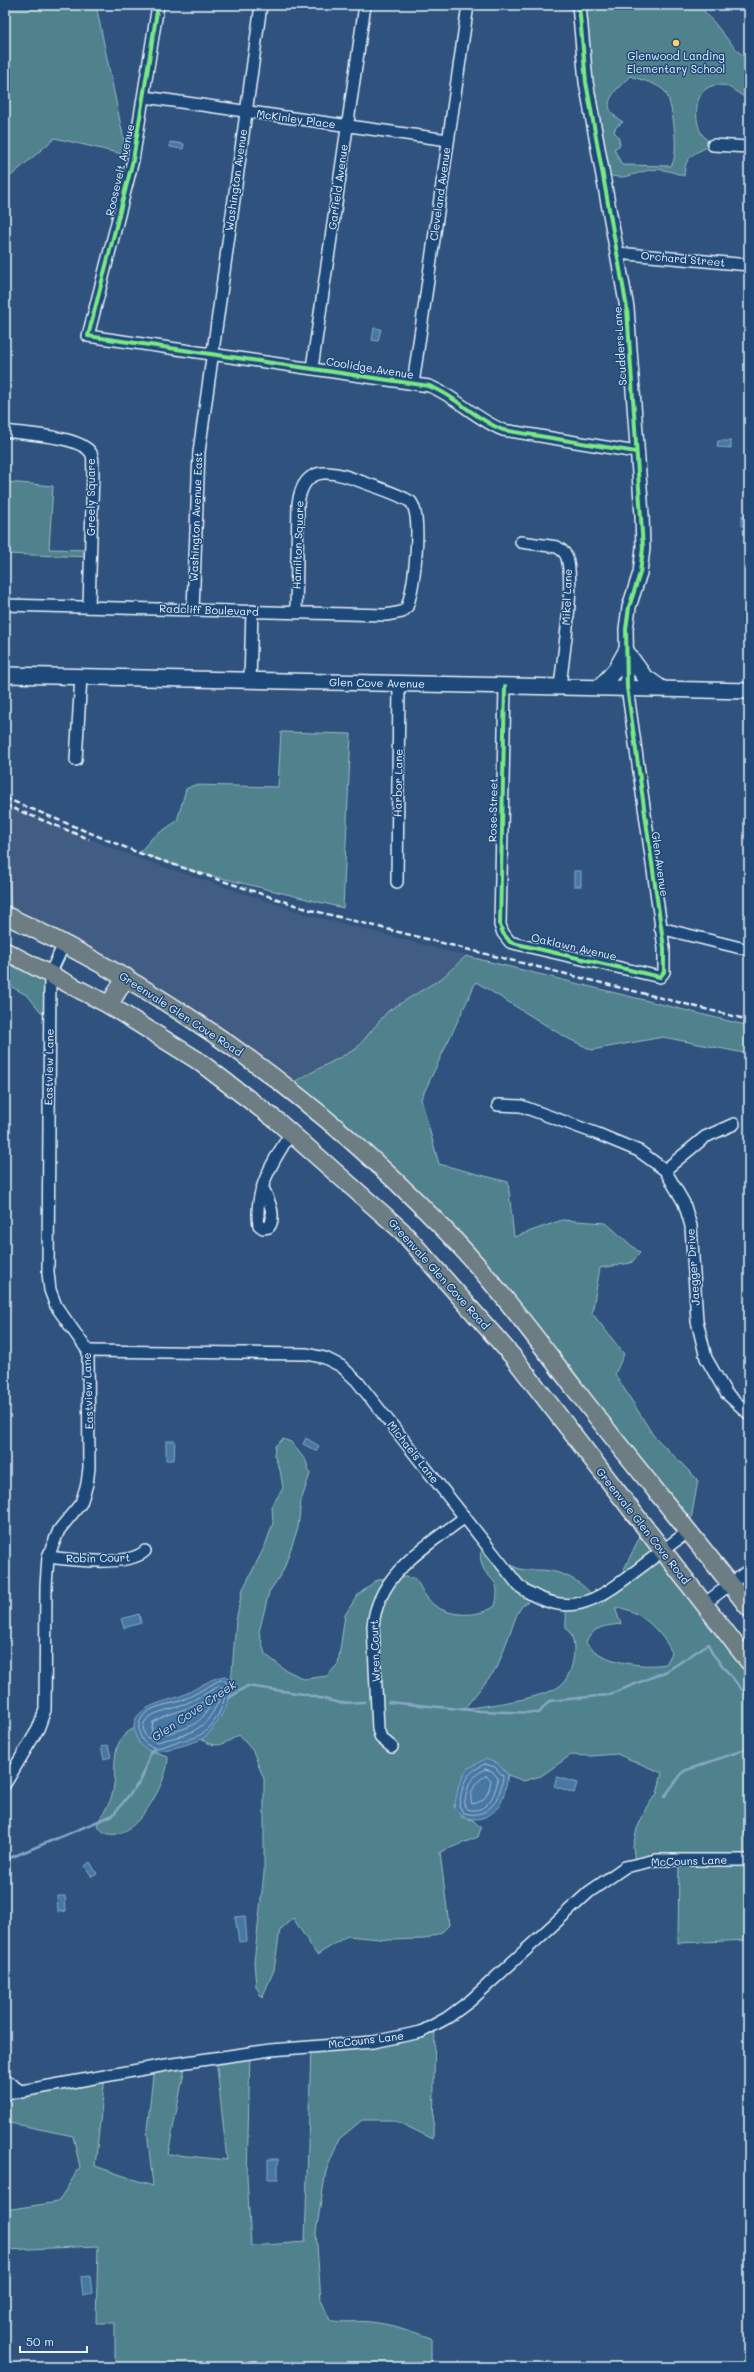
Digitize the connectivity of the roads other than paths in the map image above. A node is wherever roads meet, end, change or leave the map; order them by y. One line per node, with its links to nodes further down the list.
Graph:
1 (158, 5): 6 (street, Roosevelt Avenue)
2 (261, 5): 7 (street, Washington Avenue)
3 (365, 5): 8 (street, Garfield Avenue)
4 (468, 5): 9 (street, Cleveland Avenue)
5 (579, 5): 12 (street, Scudders Lane)
6 (145, 97): 7 (street, McKinley Place); 14 (street, Roosevelt Avenue)
7 (246, 111): 8 (street, McKinley Place); 15 (street, Washington Avenue)
8 (347, 126): 9 (street, McKinley Place); 16 (street, Garfield Avenue)
9 (448, 140): 17 (street, Cleveland Avenue)
10 (713, 145): 11 (street)
11 (749, 147)
12 (618, 253): 13 (street, Orchard Street); 19 (street, Scudders Lane)
13 (749, 265)
14 (88, 336): 15 (street, Coolidge Avenue)
15 (212, 354): 16 (street, Coolidge Avenue); 24 (street, Washington Avenue East)
16 (312, 368): 17 (street, Coolidge Avenue)
17 (413, 384): 19 (street, Coolidge Avenue)
18 (5, 431): 23 (street, Greely Square)
19 (636, 452): 27 (street, Scudders Lane)
20 (521, 542): 33 (street, Mikel Lane)
21 (408, 604): 26 (street, Radcliff Boulevard); 26 (street, Hamilton Square)
22 (5, 605): 23 (street, Radcliff Boulevard)
23 (89, 607): 24 (street, Radcliff Boulevard)
24 (193, 610): 25 (street, Radcliff Boulevard)
25 (252, 611): 26 (street, Radcliff Boulevard); 30 (street)
26 (296, 612)
27 (626, 651): 34 (main road, Scudders Lane); 35 (street, Scudders Lane); 36 (main road)
28 (5, 674): 29 (main road, Glen Cove Avenue)
29 (82, 677): 30 (main road, Glen Cove Avenue); 38 (street)
30 (250, 680): 31 (main road, Glen Cove Avenue)
31 (399, 684): 32 (main road, Glen Cove Avenue); 39 (street, Harbor Lane)
32 (505, 686): 33 (main road, Glen Cove Avenue); 42 (street, Rose Street)
33 (560, 687): 34 (main road, Glen Cove Avenue)
34 (600, 687): 35 (main road, Glen Cove Avenue)
35 (627, 687): 36 (main road, Glen Cove Avenue); 41 (street, Glen Avenue)
36 (661, 688): 37 (main road, Glen Cove Avenue)
37 (749, 690)
38 (76, 760)
39 (397, 882)
40 (5, 915): 43 (main road, Greenvale Glen Cove Road)
41 (660, 928): 44 (street); 46 (street, Glen Avenue)
42 (503, 933): 46 (street, Oaklawn Avenue)
43 (64, 944): 47 (street, Eastview Lane); 48 (main road, Greenvale Glen Cove Road)
44 (749, 950)
45 (5, 951): 47 (main road, Greenvale Glen Cove Road)
46 (644, 973)
47 (50, 974): 49 (main road, Greenvale Glen Cove Road); 55 (street, Eastview Lane)
48 (126, 977): 49 (main road); 58 (main road, Greenvale Glen Cove Road)
49 (109, 1005): 52 (main road, Greenvale Glen Cove Road)
50 (498, 1105): 53 (street, Jaegger Drive)
51 (734, 1124): 53 (street)
52 (291, 1133): 54 (street); 60 (main road, Greenvale Glen Cove Road)
53 (665, 1170): 56 (street, Jaegger Drive)
54 (263, 1188)
55 (88, 1351): 57 (street, Michaels Lane); 61 (street, Eastview Lane)
56 (749, 1414)
57 (465, 1517): 60 (street, Michaels Lane); 67 (street, Wren Court)
58 (689, 1532): 60 (street, Michaels Lane); 63 (main road, Greenvale Glen Cove Road)
59 (145, 1551): 61 (street, Robin Court)
60 (662, 1551): 64 (main road, Greenvale Glen Cove Road)
61 (48, 1557): 68 (street, Eastview Lane)
62 (749, 1570): 63 (street)
63 (731, 1584): 64 (street); 65 (main road, Greenvale Glen Cove Road)
64 (704, 1604): 66 (main road, Greenvale Glen Cove Road)
65 (749, 1608)
66 (749, 1662)
67 (392, 1748)
68 (5, 1784)
69 (749, 1860): 71 (street, McCouns Lane)
70 (5, 2080): 71 (street)
71 (22, 2092): 72 (street, McCouns Lane)
72 (5, 2094)

